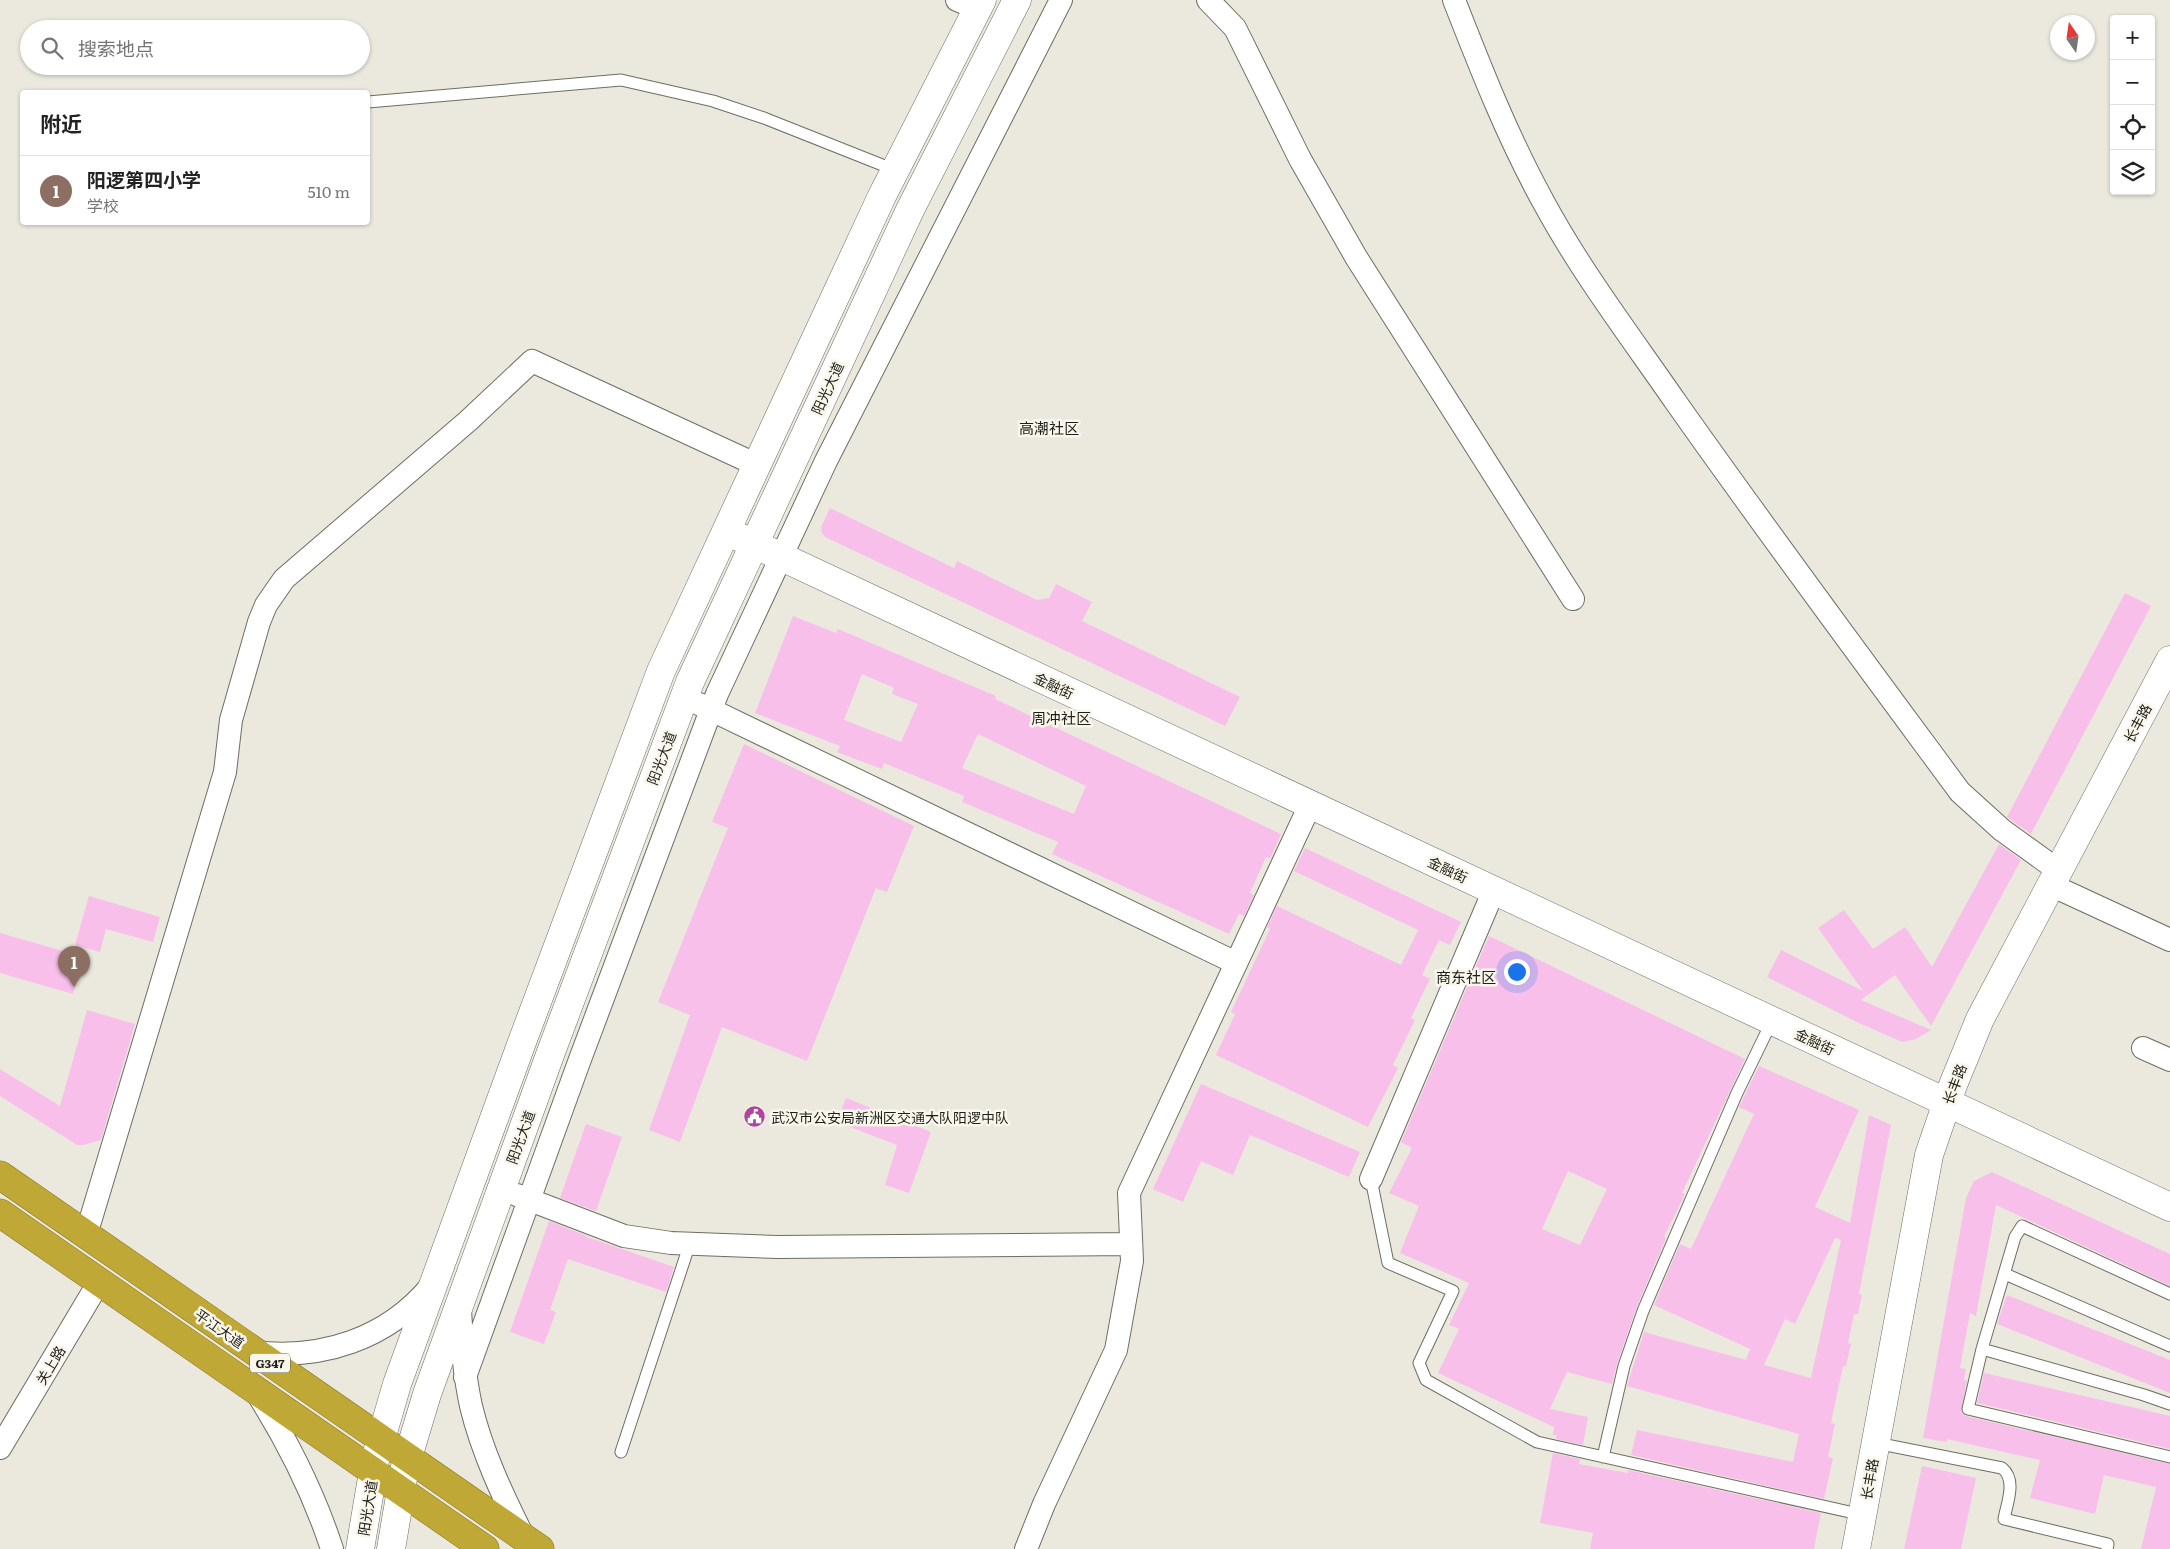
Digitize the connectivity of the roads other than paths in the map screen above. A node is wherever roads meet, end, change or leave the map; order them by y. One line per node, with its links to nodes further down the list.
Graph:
1 (1017, 0): 10 (main road, 阳光大道)
2 (1061, 0): 11 (street)
3 (1208, 0): 12 (street)
4 (1454, 0): 17 (street)
5 (972, 3): 7 (main road, 阳光大道)
6 (370, 102): 7 (lane)
7 (895, 170): 8 (main road, 阳光大道)
8 (757, 465): 9 (main road, 阳光大道); 31 (street)
9 (726, 531): 10 (main road, 金融街); 35 (main road, 阳光大道)
10 (754, 544): 11 (main road, 金融街); 14 (main road, 阳光大道)
11 (781, 557): 15 (street); 16 (main road, 金融街)
12 (1573, 599)
13 (2170, 660): 17 (main road, 长丰路)
14 (684, 696): 15 (street); 27 (main road, 阳光大道)
15 (711, 710): 20 (street); 28 (street)
16 (1310, 805): 18 (main road, 金融街); 20 (street)
17 (2055, 878): 19 (street); 24 (main road, 长丰路)
18 (1494, 890): 21 (main road, 金融街); 26 (street)
19 (2170, 940)
20 (1236, 963): 33 (street)
21 (1772, 1021): 24 (main road, 金融街); 49 (lane)
22 (2143, 1048): 23 (street)
23 (2170, 1060)
24 (1947, 1103): 29 (main road, 金融街); 46 (main road, 长丰路)
25 (0, 1175): 31 (highway, 平江大道 / G347)
26 (1371, 1179): 49 (lane)
27 (502, 1189): 28 (street); 38 (main road, 阳光大道)
28 (530, 1200): 32 (street); 42 (street)
29 (2170, 1207)
30 (0, 1213): 36 (highway, G347)
31 (86, 1235): 41 (highway, 平江大道 / G347)
32 (690, 1243): 33 (street); 48 (lane)
33 (1132, 1244): 60 (street)
34 (2005, 1274): 37 (lane); 39 (lane); 40 (lane)
35 (436, 1279): 41 (street); 45 (main road, 阳光大道)
36 (99, 1282): 43 (highway, G347); 47 (street, 关上路)
37 (2170, 1294)
38 (460, 1306): 42 (street); 51 (main road, 阳光大道)
39 (2170, 1346)
40 (1982, 1349): 44 (lane); 50 (lane)
41 (254, 1352): 45 (highway, 平江大道 / G347)
42 (465, 1377): 55 (street)
43 (255, 1390): 52 (highway, G347); 56 (street)
44 (2170, 1404)
45 (380, 1440): 51 (highway, 平江大道 / G347); 52 (main road, 阳光大道)
46 (1876, 1443): 54 (main road, 长丰路); 62 (lane)
47 (0, 1448)
48 (621, 1452)
49 (1604, 1457): 54 (lane)
50 (2170, 1457)
51 (408, 1458): 53 (main road, 阳光大道); 55 (highway, 平江大道 / G347)
52 (373, 1472): 53 (highway, G347); 57 (main road, 阳光大道)
53 (400, 1491): 58 (main road, 阳光大道); 59 (highway, G347)
54 (1863, 1515): 61 (main road, 长丰路)
55 (532, 1544)
56 (332, 1549)
57 (360, 1549)
58 (392, 1549)
59 (485, 1549)
60 (1026, 1549)
61 (1856, 1549)
62 (2107, 1549)

